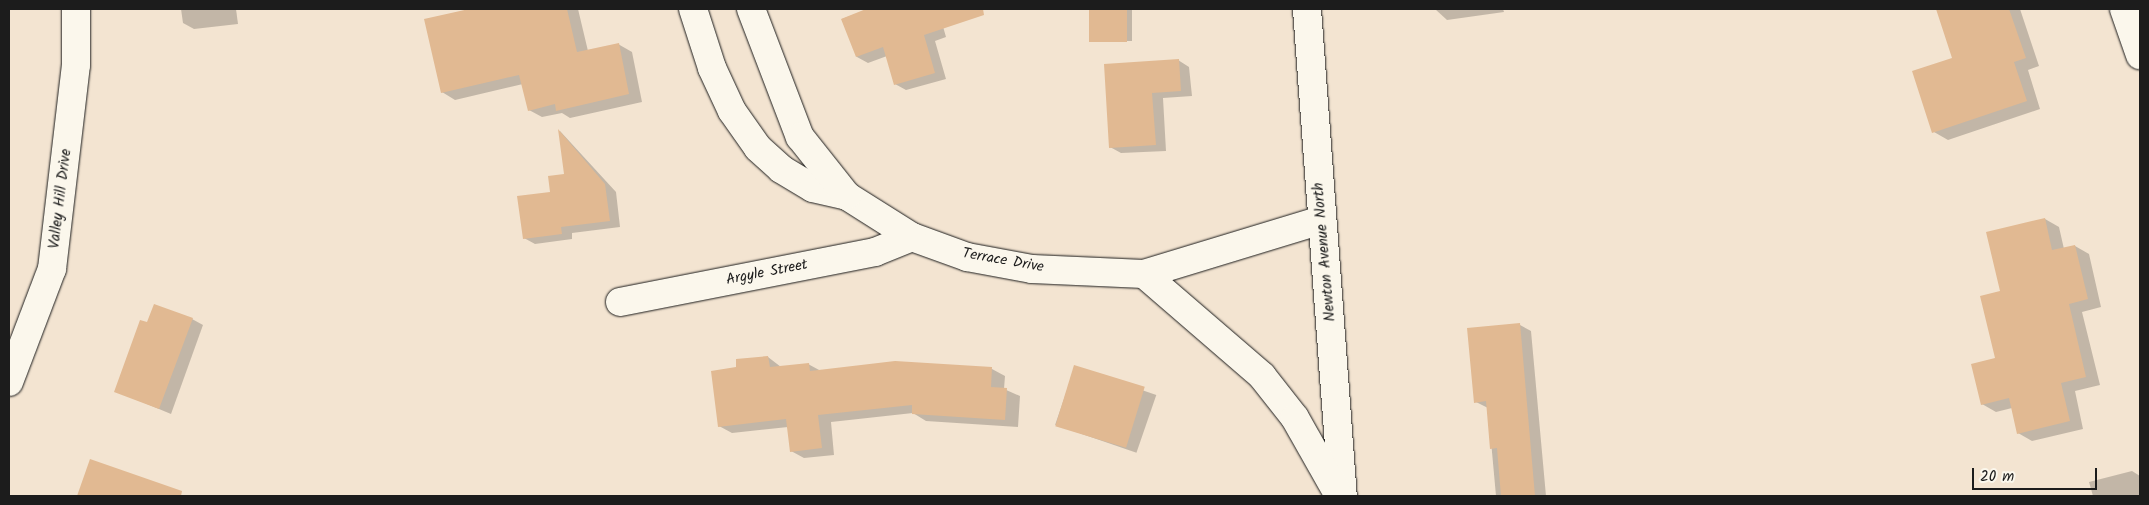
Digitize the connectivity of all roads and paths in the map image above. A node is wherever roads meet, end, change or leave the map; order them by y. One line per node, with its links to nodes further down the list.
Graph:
1 (76, 9): 12 (street, Valley Hill Drive)
2 (693, 9): 7 (street, Terrace Drive)
3 (751, 9): 7 (street, Terrace Drive)
4 (1307, 9): 8 (street, Newton Avenue North)
5 (2124, 9): 6 (street)
6 (2140, 56)
7 (847, 196): 9 (street, Terrace Drive)
8 (1322, 220): 10 (street, Terrace Drive); 14 (street, Newton Avenue North)
9 (912, 237): 10 (street, Terrace Drive); 11 (street, Argyle Street)
10 (1144, 274): 13 (street)
11 (620, 302)
12 (9, 382)
13 (1339, 496)
14 (1343, 496)

